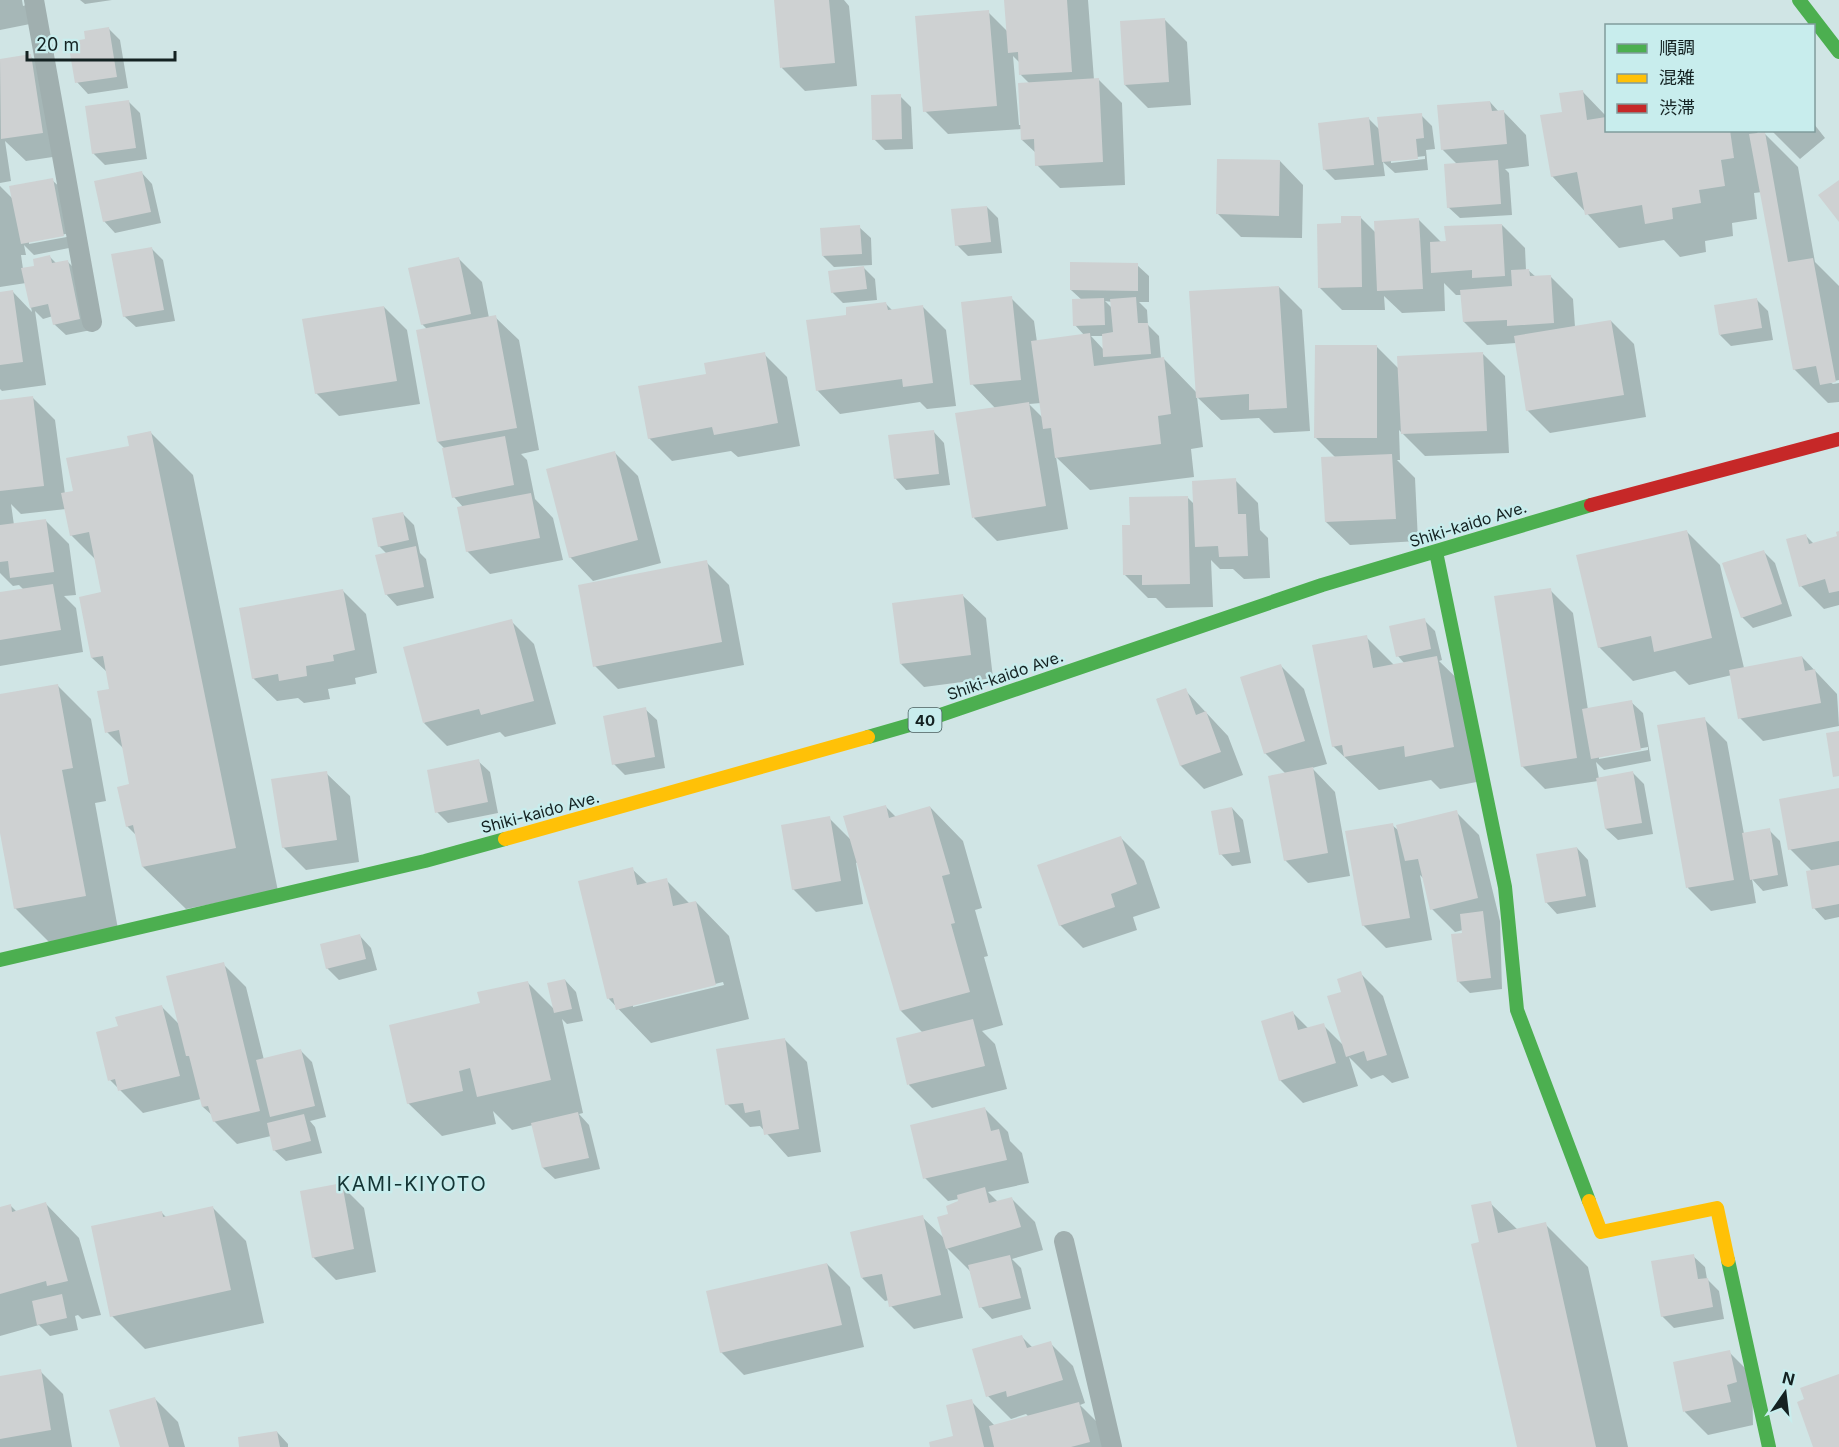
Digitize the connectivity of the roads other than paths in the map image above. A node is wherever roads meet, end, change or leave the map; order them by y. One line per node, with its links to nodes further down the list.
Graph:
1 (34, 0): 4 (lane)
2 (1798, 0): 3 (main road)
3 (1839, 52)
4 (92, 322)
5 (1839, 439): 6 (main road, Shiki-kaido Ave. / 40)
6 (1436, 552): 7 (main road, Shiki-kaido Ave. / 40); 10 (main road)
7 (0, 960)
8 (1064, 1241): 9 (lane)
9 (1112, 1447)
10 (1769, 1447)

